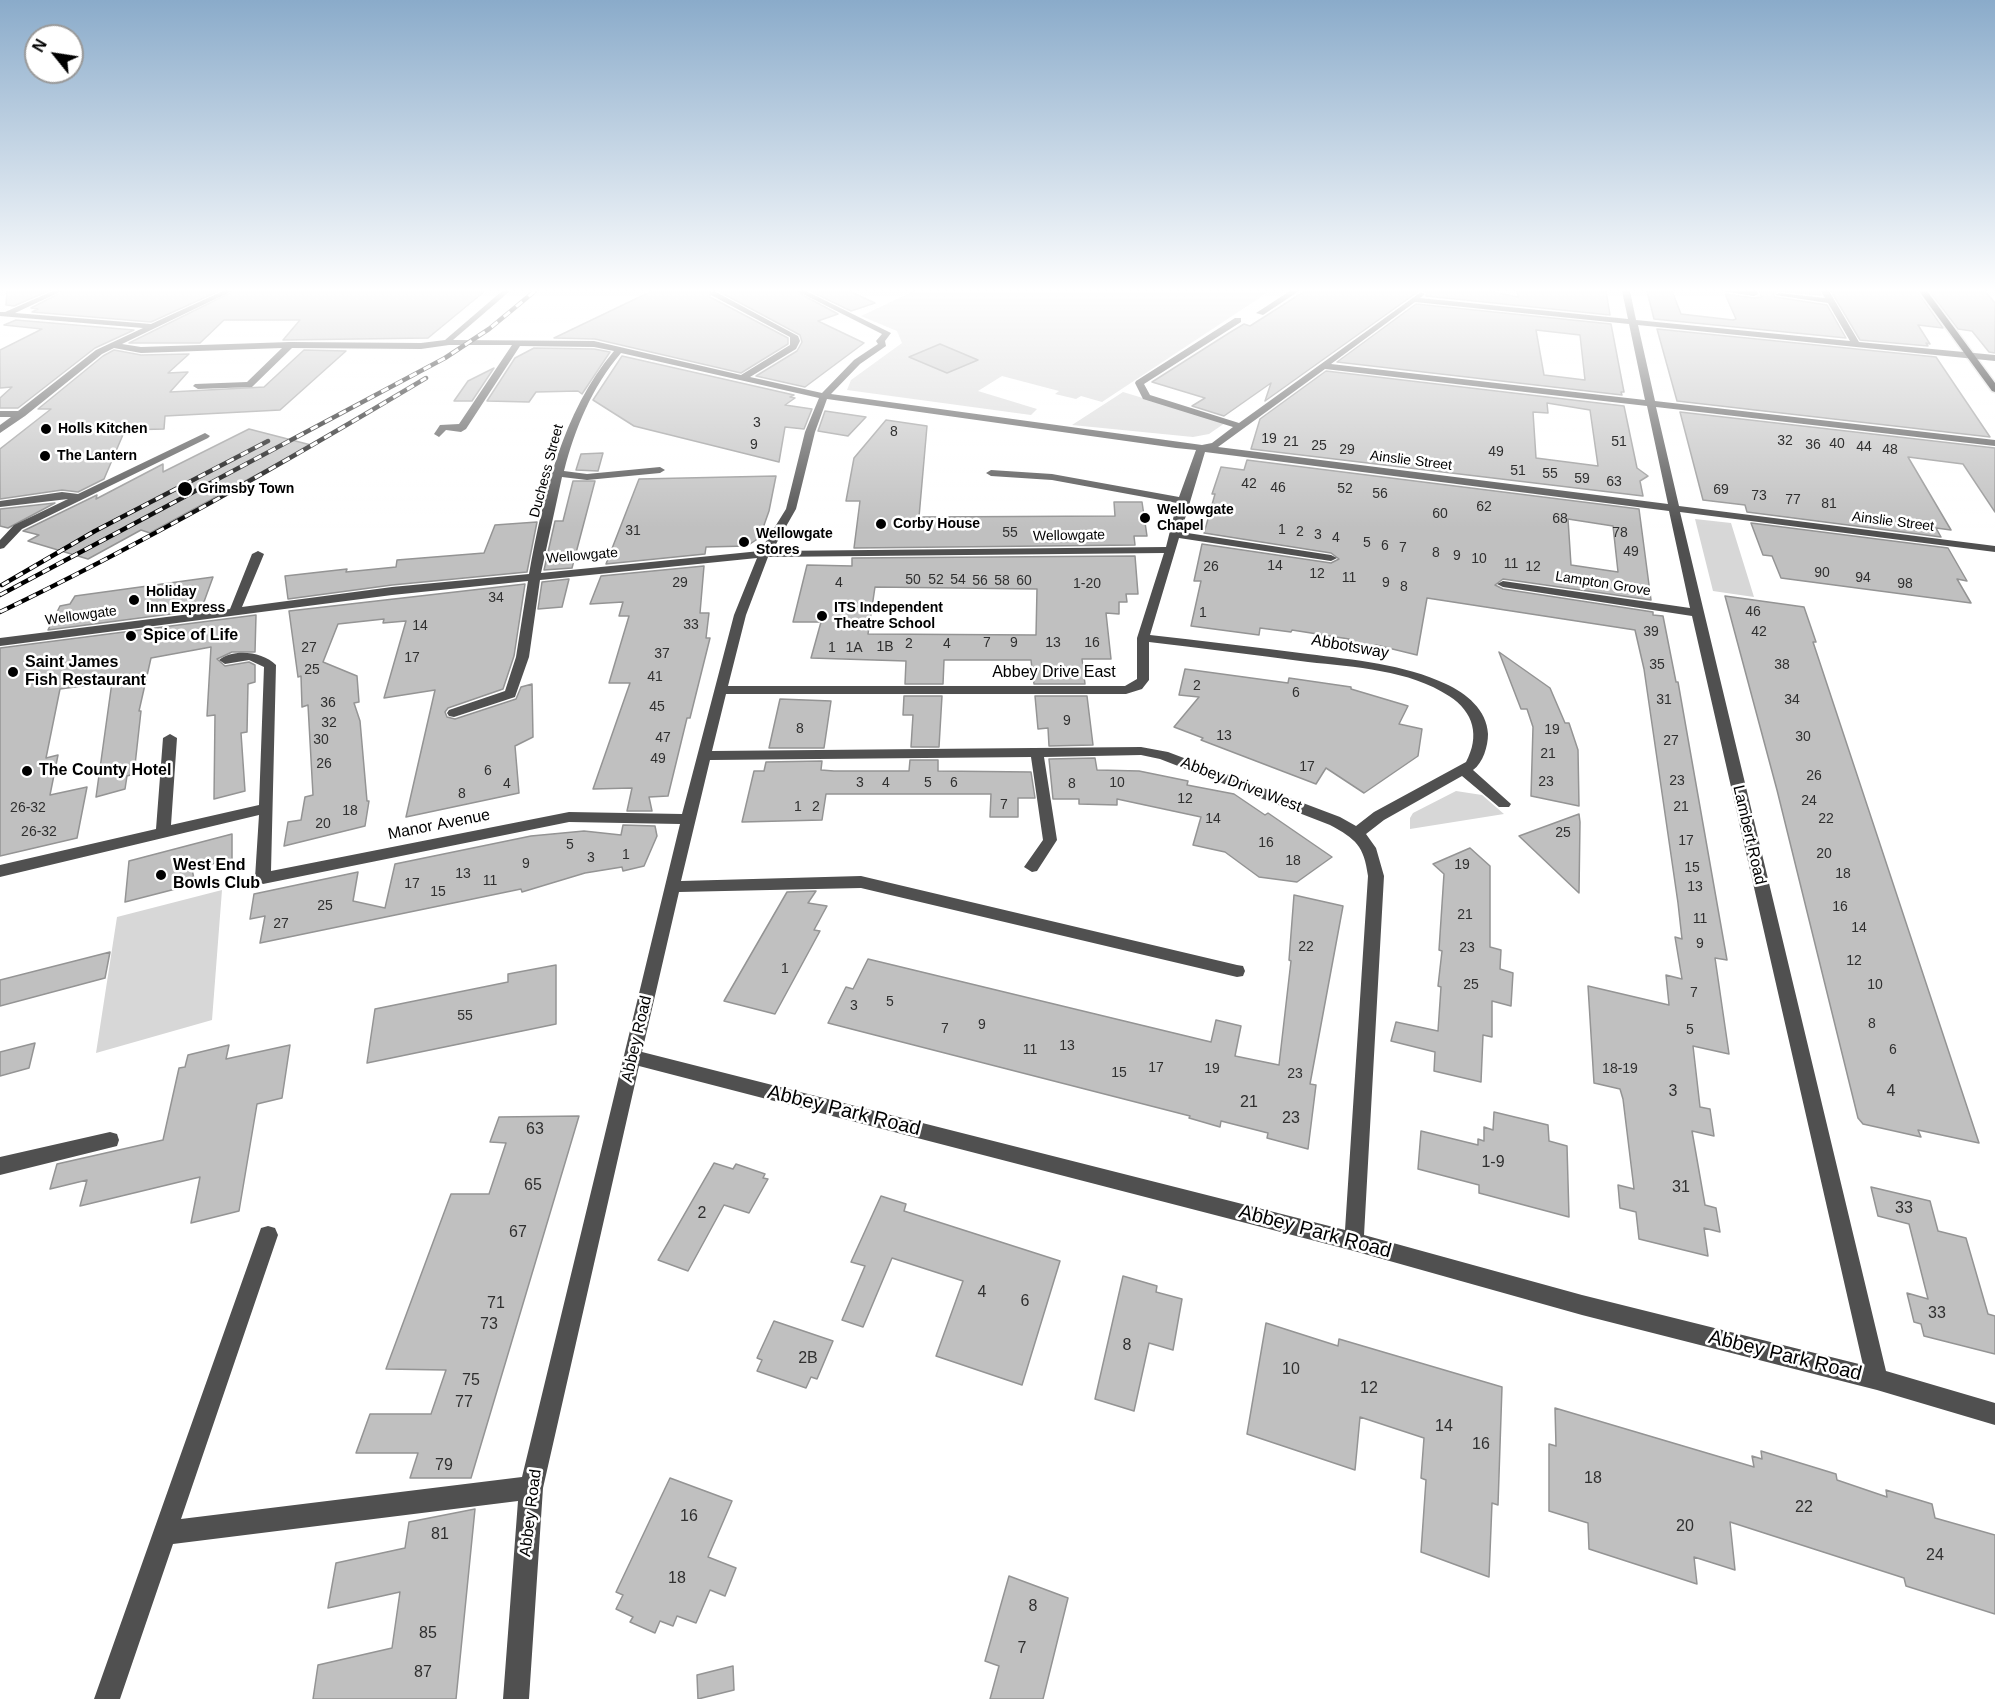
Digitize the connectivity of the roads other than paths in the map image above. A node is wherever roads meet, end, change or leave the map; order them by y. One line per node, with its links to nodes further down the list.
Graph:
1 (74, 370): 18 (street)
2 (264, 370): 14 (street)
3 (500, 370): 22 (street)
4 (602, 370): 30 (street, Duchess Street)
5 (714, 370): 13 (street, Ainslie Street)
6 (754, 370): 13 (street)
7 (849, 370): 16 (street)
8 (1159, 370): 20 (street)
9 (1318, 370): 20 (street)
10 (1361, 370): 17 (street)
11 (1644, 370): 17 (street, Lambert Road)
12 (1982, 370): 15 (main road)
13 (743, 377): 16 (street, Ainslie Street)
14 (198, 386)
15 (1995, 389)
16 (824, 396): 25 (street, Ainslie Street); 40 (street, Abbey Road)
17 (1652, 404): 24 (street); 34 (street, Lambert Road)
18 (25, 412): 19 (street); 21 (street)
19 (0, 414)
20 (1240, 426): 25 (street)
21 (0, 430)
22 (439, 434)
23 (205, 436): 27 (street)
24 (1995, 443)
25 (1201, 449): 32 (street, Abbey Drive East); 34 (street, Ainslie Street)
26 (660, 470): 30 (street)
27 (132, 471): 29 (street); 31 (street)
28 (991, 473): 32 (street)
29 (144, 474)
30 (559, 474): 42 (street, Duchess Street)
31 (77, 497): 33 (street); 36 (street)
32 (1183, 502): 35 (street, Abbey Drive East)
33 (0, 504)
34 (1676, 510): 37 (street, Ainslie Street); 45 (street, Lambert Road)
35 (1175, 534): 38 (street, Abbey Drive East); 41 (street)
36 (0, 546)
37 (1995, 549)
38 (1171, 550): 40 (street, Wellowgate); 46 (street, Abbey Drive East)
39 (258, 554): 44 (street)
40 (764, 554): 42 (street, Wellowgate); 49 (street, Abbey Road)
41 (1331, 558)
42 (535, 576): 44 (street, Wellowgate); 50 (street, Duchess Street)
43 (1503, 584): 45 (street, Lampton Grove)
44 (235, 610): 47 (street, Wellowgate)
45 (1697, 613): 69 (street, Lambert Road)
46 (1143, 638): 49 (street, Abbey Drive East); 54 (street, Abbotsway)
47 (0, 642)
48 (225, 660): 59 (street)
49 (722, 690): 53 (street, Abbey Road)
50 (454, 713)
51 (170, 738): 59 (street)
52 (1037, 753): 53 (street, Abbey Drive West); 58 (street, Abbey Drive West); 60 (street)
53 (705, 756): 57 (street, Abbey Road)
54 (1464, 770): 55 (street); 58 (street, Abbotsway)
55 (1504, 804)
56 (266, 814): 57 (street, Manor Avenue)
57 (688, 819): 62 (street, Abbey Road)
58 (1358, 833): 68 (street)
59 (163, 834): 61 (street)
60 (1032, 867)
61 (0, 872)
62 (672, 887): 63 (street); 64 (street, Abbey Road)
63 (1237, 971)
64 (633, 1057): 68 (street, Abbey Park Road); 71 (street, Abbey Road)
65 (110, 1140): 66 (street)
66 (0, 1166)
67 (268, 1235): 72 (street)
68 (1353, 1242): 69 (street, Abbey Park Road)
69 (1876, 1379): 70 (street, Abbey Park Road)
70 (1995, 1414)
71 (531, 1488): 72 (street); 74 (street, Abbey Road)
72 (165, 1533): 73 (street)
73 (107, 1699)
74 (516, 1699)

